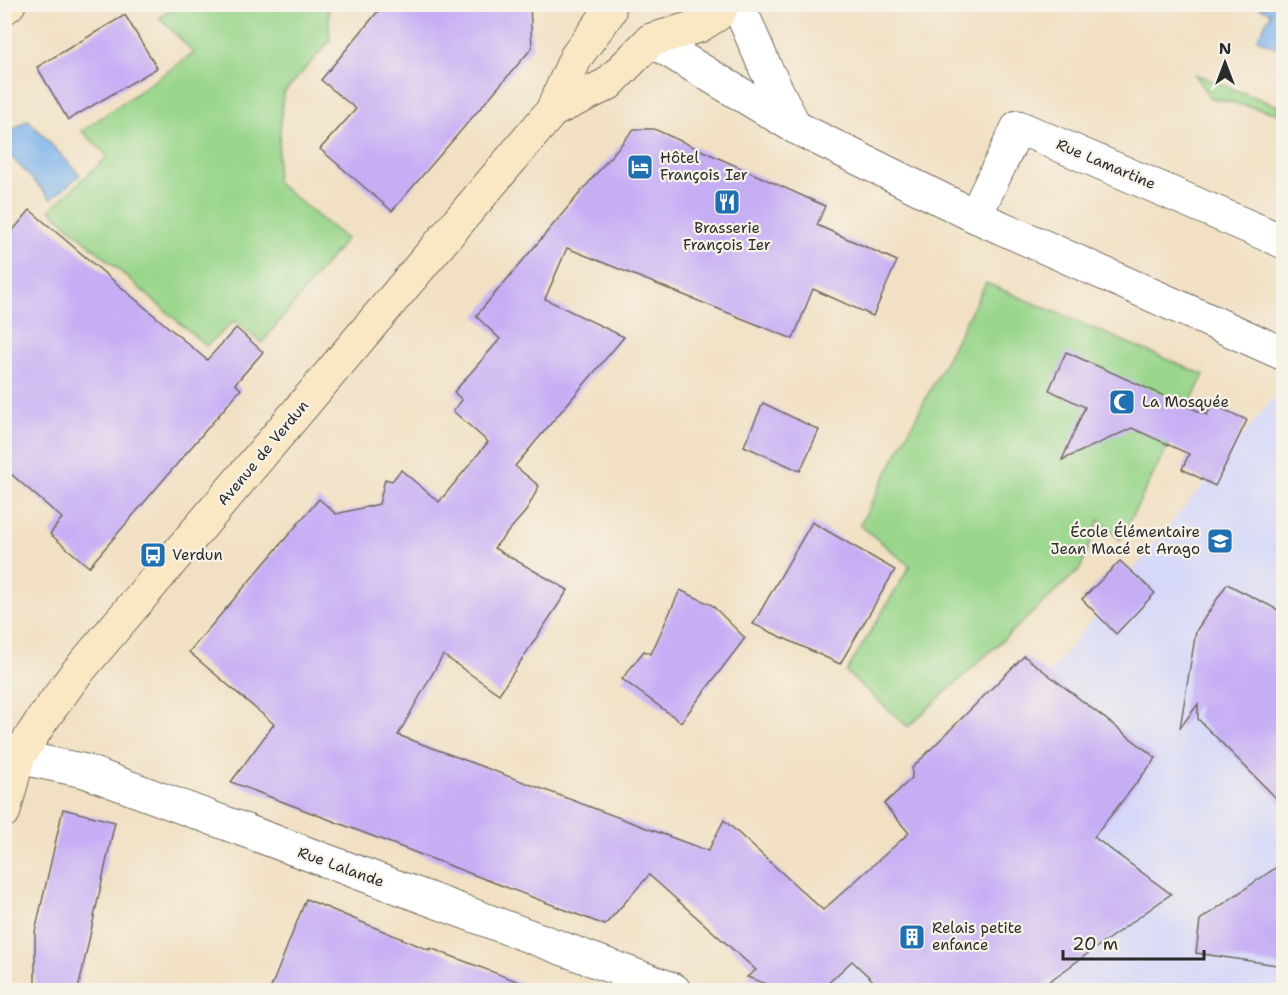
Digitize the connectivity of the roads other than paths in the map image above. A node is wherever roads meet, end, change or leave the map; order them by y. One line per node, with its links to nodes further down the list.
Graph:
1 (9, 4): 4 (main road)
2 (723, 4): 6 (main road)
3 (738, 4): 8 (street)
4 (4, 8)
5 (608, 8): 6 (main road); 7 (main road)
6 (651, 40): 7 (main road); 8 (street)
7 (552, 111): 12 (main road, Avenue de Verdun)
8 (795, 127): 9 (street)
9 (975, 216): 10 (street, Rue Lamartine); 11 (street)
10 (1284, 242)
11 (1284, 354)
12 (11, 756): 13 (main road, Avenue de Verdun); 14 (street, Rue Lalande)
13 (4, 812)
14 (674, 990)

